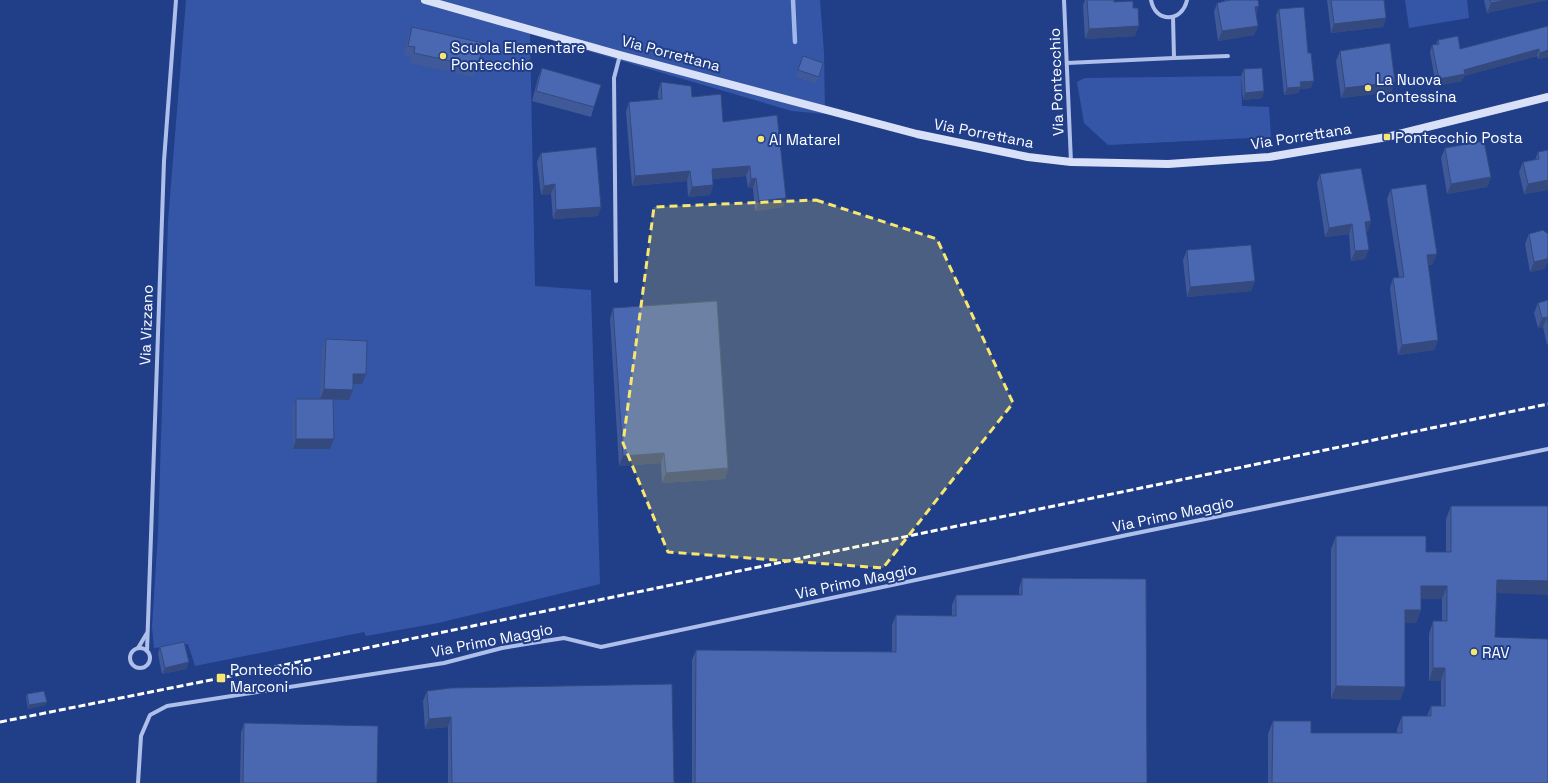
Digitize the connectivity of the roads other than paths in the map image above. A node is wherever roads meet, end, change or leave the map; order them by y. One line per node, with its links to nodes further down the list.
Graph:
1 (176, 0): 15 (street, Via Vizzano)
2 (425, 0): 7 (main road, Via Porrettana)
3 (1064, 0): 10 (street, Via Pontecchio)
4 (1151, 0): 6 (street)
5 (1188, 0): 6 (street)
6 (1173, 17): 9 (street)
7 (620, 55): 12 (main road, Via Porrettana); 13 (street)
8 (1228, 56): 9 (street)
9 (1174, 58): 10 (street)
10 (1067, 63): 12 (street, Via Pontecchio)
11 (1548, 98): 12 (main road, Via Porrettana)
12 (1071, 162)
13 (616, 281)
14 (1548, 450): 18 (street, Via Primo Maggio)
15 (148, 633): 16 (street); 17 (street, Via Vizzano)
16 (138, 648): 17 (street); 17 (street)
17 (147, 651)
18 (138, 783)

